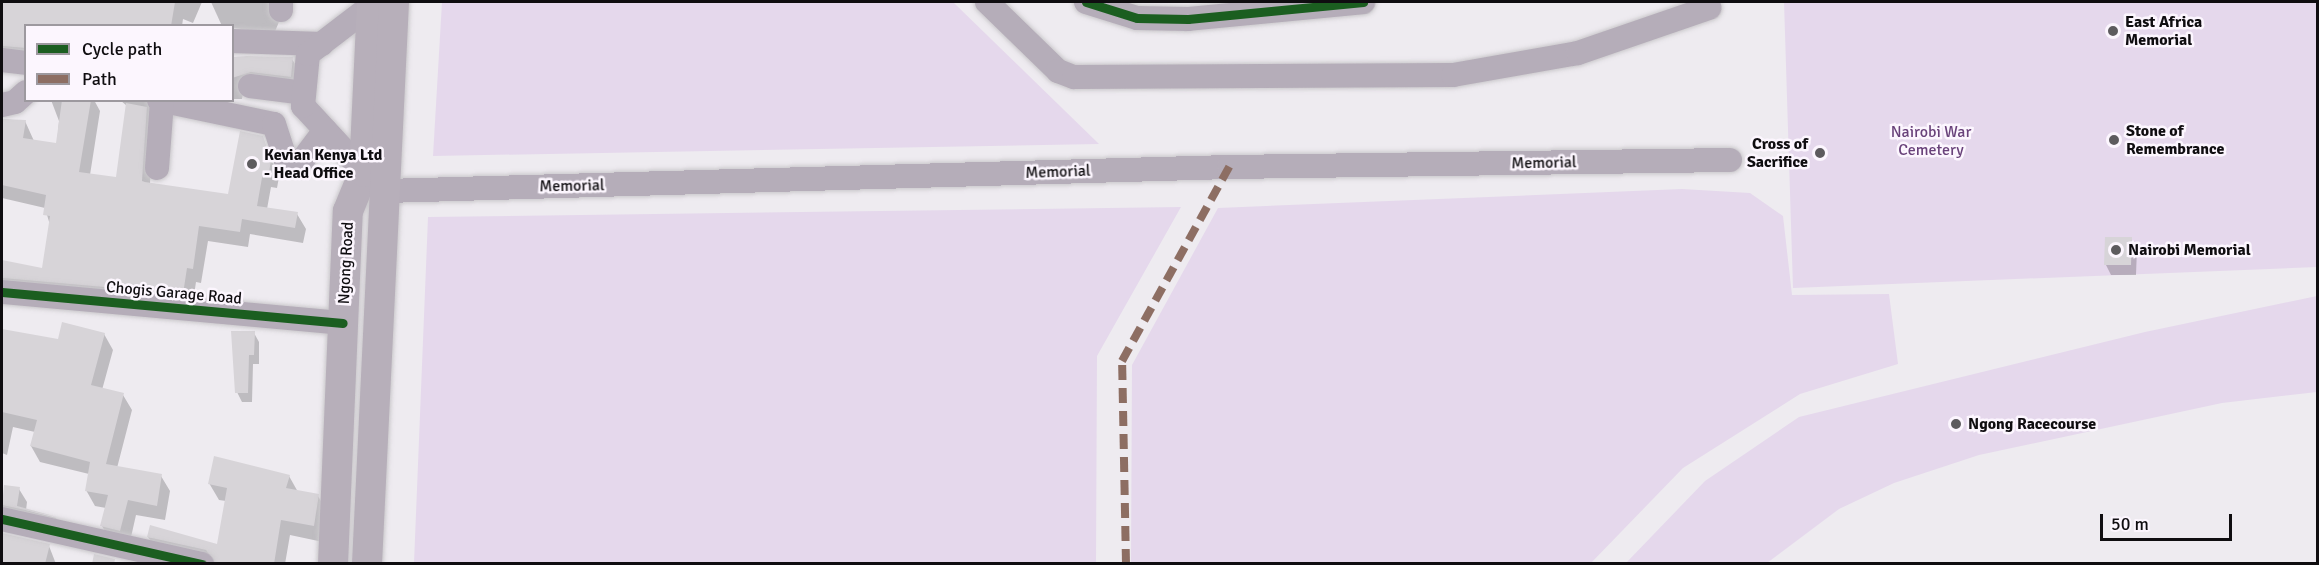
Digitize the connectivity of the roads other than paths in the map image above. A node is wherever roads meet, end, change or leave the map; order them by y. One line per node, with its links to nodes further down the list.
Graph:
1 (379, 2): 7 (street); 19 (main road, Ngong Road)
2 (987, 2): 5 (street)
3 (1086, 2): 4 (street)
4 (1363, 2)
5 (1713, 4)
6 (234, 41): 7 (street)
7 (322, 44): 11 (street)
8 (2, 60): 9 (street)
9 (24, 63)
10 (250, 86): 11 (street)
11 (304, 93): 16 (street)
12 (24, 94): 15 (street)
13 (160, 102): 18 (street)
14 (165, 102): 16 (street)
15 (2, 105)
16 (325, 130): 19 (street)
17 (1730, 160): 19 (street, Memorial)
18 (157, 168)
19 (375, 182): 21 (main road, Ngong Road); 25 (main road, Ngong Road)
20 (2, 292): 21 (street, Chogis Garage Road)
21 (343, 323): 24 (main road, Ngong Road)
22 (2, 519): 23 (street)
23 (202, 564)
24 (333, 564)
25 (367, 564)

